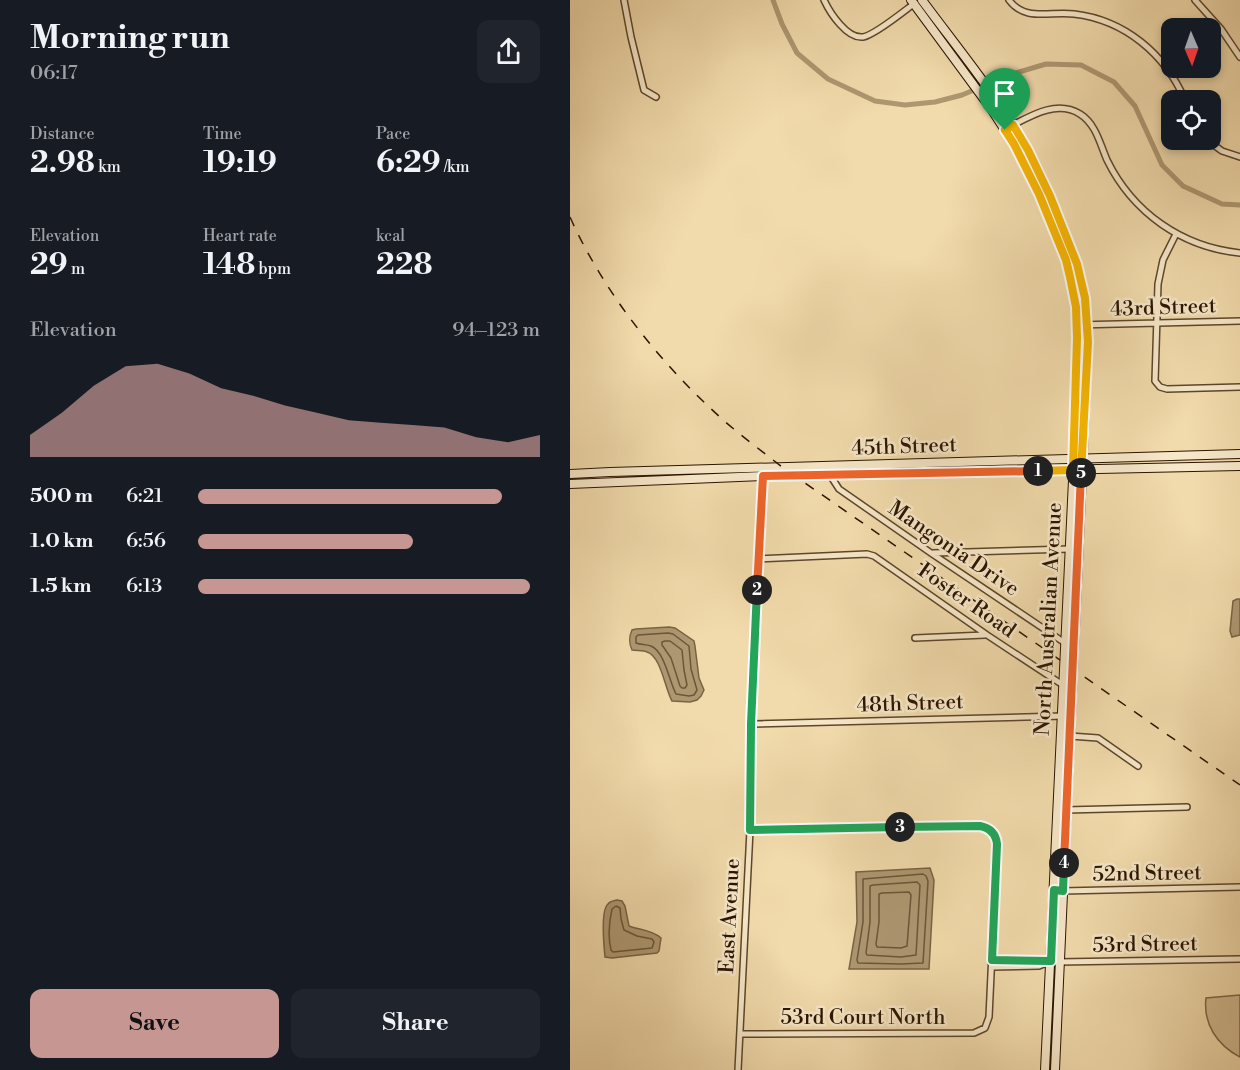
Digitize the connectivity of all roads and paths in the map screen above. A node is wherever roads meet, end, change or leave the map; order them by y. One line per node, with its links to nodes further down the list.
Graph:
1 (624, 0): 8 (street)
2 (824, 0): 5 (street)
3 (1009, 0): 7 (street)
4 (1196, 0): 6 (street)
5 (916, 1): 9 (main road, North Australian Avenue); 10 (main road, North Australian Avenue)
6 (1240, 57)
7 (1180, 90)
8 (656, 96)
9 (1013, 125): 10 (street); 13 (street); 18 (main road, North Australian Avenue)
10 (1005, 130): 17 (main road, North Australian Avenue)
11 (1221, 150): 12 (street)
12 (1240, 157)
13 (1176, 234): 14 (street); 16 (street)
14 (1240, 253)
15 (1240, 321): 16 (street, 43rd Street)
16 (1156, 323): 18 (street, 43rd Street); 19 (street)
17 (1077, 325): 18 (street, 43rd Street); 21 (main road, North Australian Avenue)
18 (1088, 325): 21 (main road, North Australian Avenue)
19 (1240, 387)
20 (1240, 454): 21 (main road, 45th Street)
21 (1078, 459): 23 (main road, North Australian Avenue); 24 (main road, 45th Street)
22 (1240, 466): 23 (main road, 45th Street)
23 (1077, 470): 26 (main road, 45th Street); 28 (main road, North Australian Avenue); 35 (main road, North Australian Avenue)
24 (570, 474)
25 (763, 476): 26 (main road, 45th Street); 27 (main road, 45th Street); 30 (street, East Avenue)
26 (830, 476): 29 (street, Mangonia Drive)
27 (570, 484)
28 (1070, 549): 29 (street); 33 (main road, North Australian Avenue)
29 (931, 553): 33 (street, Mangonia Drive)
30 (758, 559): 31 (street, Foster Road); 38 (street, East Avenue)
31 (987, 635): 32 (street); 34 (street, Foster Road)
32 (915, 638)
33 (1065, 643): 34 (main road, North Australian Avenue)
34 (1063, 685): 35 (street, Foster Road); 36 (main road, North Australian Avenue)
35 (1072, 691): 37 (main road, North Australian Avenue)
36 (1062, 716): 37 (street, 48th Street); 38 (street, 48th Street); 41 (main road, North Australian Avenue)
37 (1071, 716): 39 (main road, North Australian Avenue)
38 (751, 724): 44 (street, East Avenue)
39 (1070, 736): 40 (street); 41 (main road, North Australian Avenue)
40 (1138, 766)
41 (1063, 785): 43 (main road, North Australian Avenue); 46 (main road, North Australian Avenue)
42 (1187, 807): 43 (street)
43 (1066, 810): 46 (main road, North Australian Avenue)
44 (750, 830): 48 (street); 51 (street, East Avenue)
45 (1240, 887): 46 (street, 52nd Street)
46 (1058, 890): 49 (main road, North Australian Avenue)
47 (1240, 959): 49 (street, 53rd Street)
48 (992, 960): 49 (street, 53rd Street); 50 (street)
49 (1055, 962): 50 (street, 53rd Street); 53 (main road, North Australian Avenue); 54 (main road, North Australian Avenue)
50 (992, 967): 51 (street, 53rd Court North)
51 (740, 1034): 52 (street, East Avenue)
52 (738, 1070)
53 (1045, 1070)
54 (1055, 1070)

